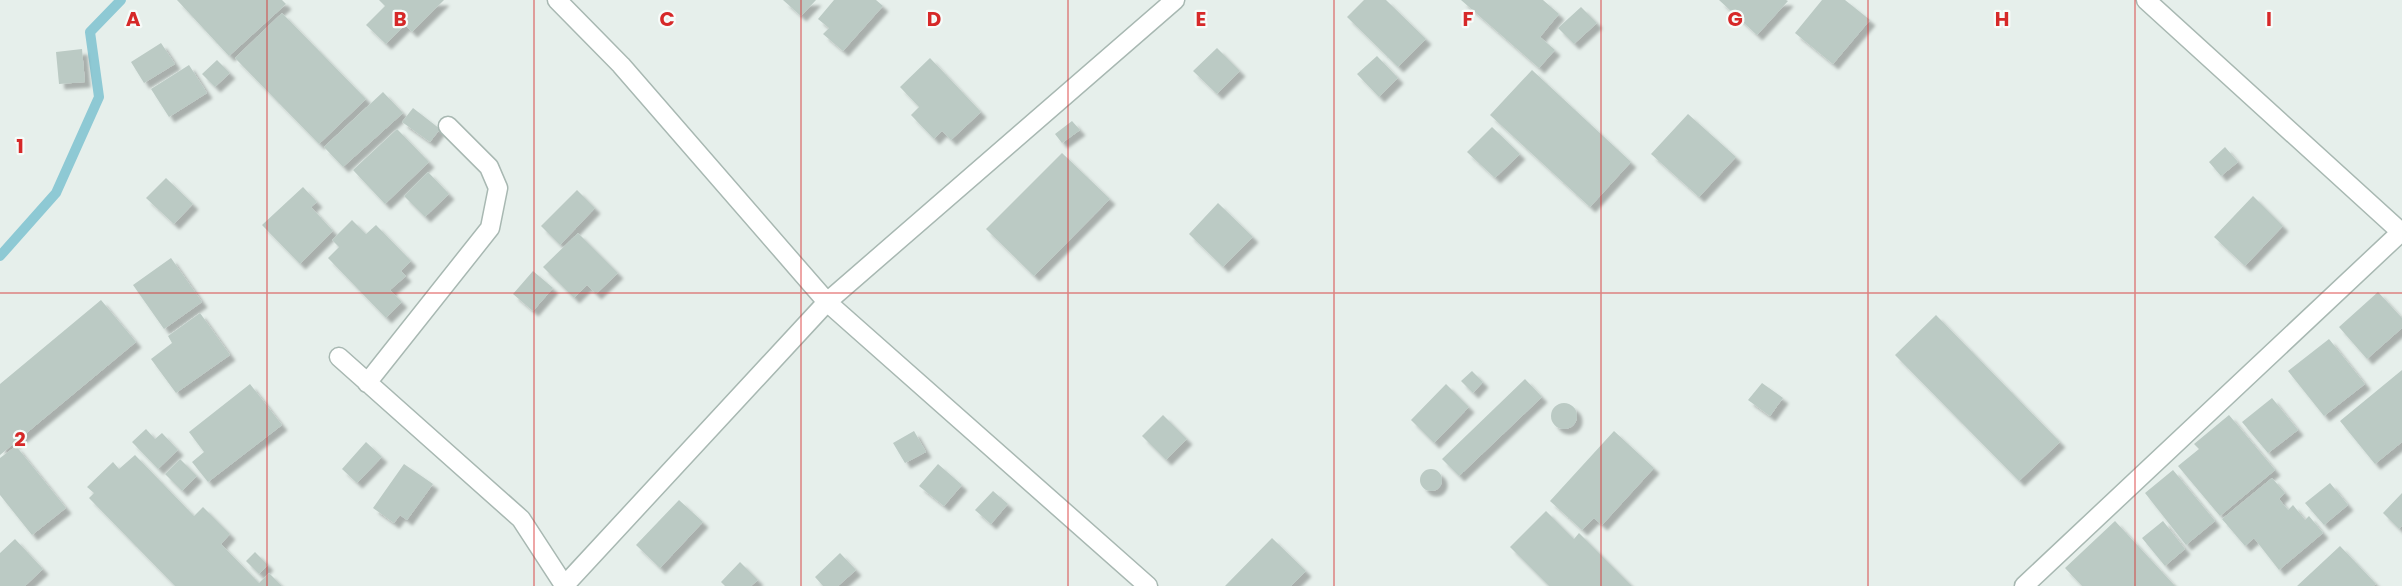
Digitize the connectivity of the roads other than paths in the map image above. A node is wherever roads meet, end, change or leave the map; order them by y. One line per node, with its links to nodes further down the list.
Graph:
1 (557, 0): 6 (street)
2 (1175, 0): 6 (street)
3 (2146, 0): 5 (street)
4 (448, 126): 8 (street)
5 (2402, 233): 11 (street)
6 (827, 302): 9 (street); 10 (street)
7 (339, 357): 8 (street)
8 (367, 383): 9 (street)
9 (564, 586)
10 (1148, 586)
11 (2024, 586)

